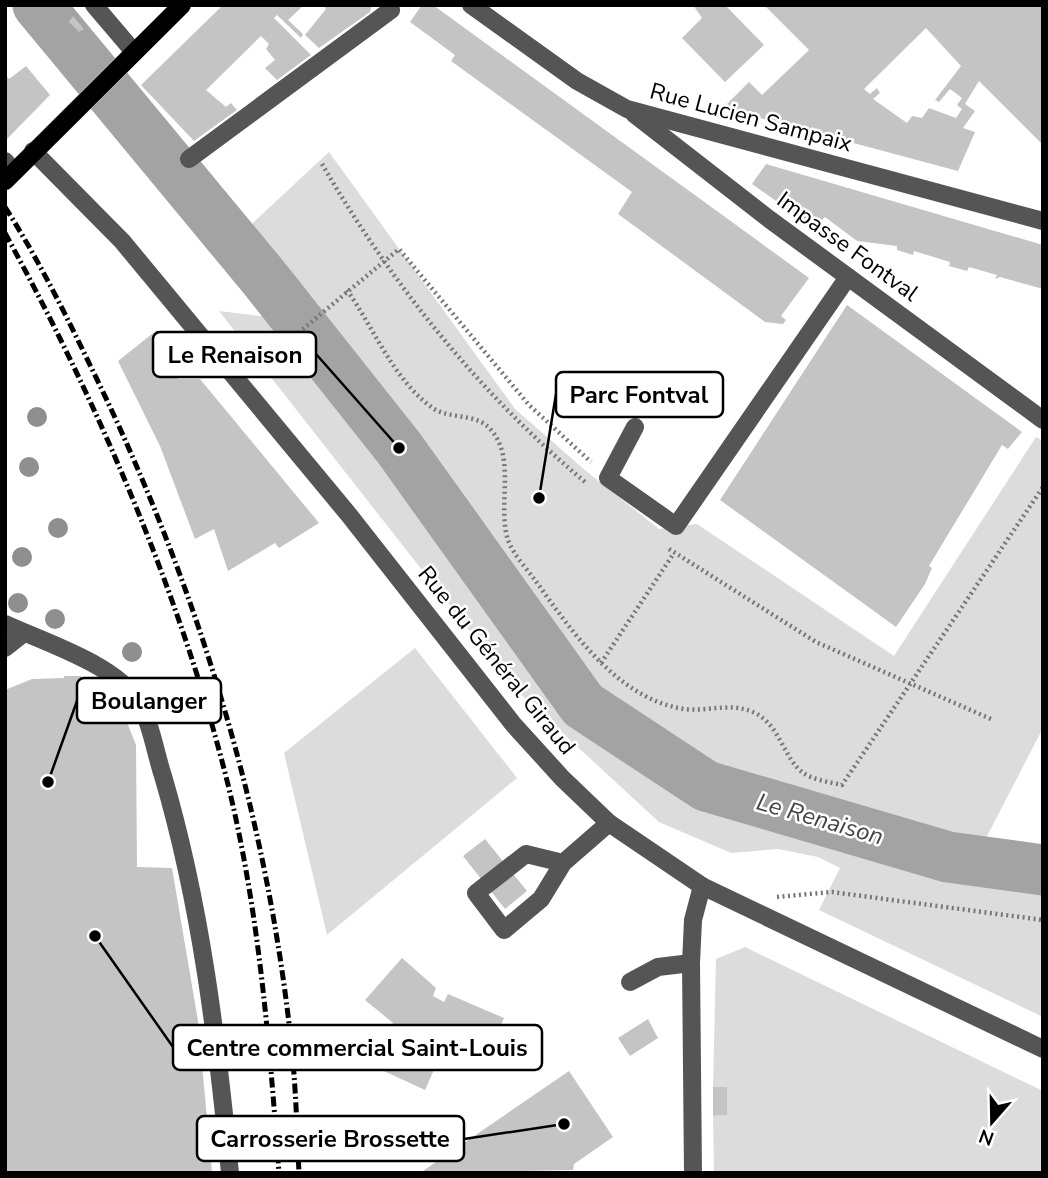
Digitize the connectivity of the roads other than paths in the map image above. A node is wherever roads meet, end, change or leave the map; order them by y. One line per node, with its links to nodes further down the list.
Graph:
1 (94, 5): 5 (street)
2 (182, 5): 5 (main road)
3 (390, 5): 8 (street)
4 (471, 5): 6 (street, Rue Lucien Sampaix)
5 (134, 52): 7 (main road)
6 (627, 109): 10 (street, Rue Lucien Sampaix); 11 (street, Impasse Fontval)
7 (33, 151): 9 (main road); 17 (street, Rue du Général Giraud)
8 (189, 159)
9 (8, 171)
10 (1043, 221)
11 (848, 277): 12 (street, Impasse Fontval); 13 (street)
12 (1043, 420)
13 (635, 427)
14 (5, 624): 15 (street)
15 (24, 633): 16 (street); 23 (street)
16 (5, 648)
17 (609, 823): 18 (street); 19 (street, Rue du Général Giraud)
18 (563, 863): 18 (street)
19 (702, 887): 20 (street); 22 (street, Rue du Général Giraud)
20 (691, 963): 21 (street); 24 (street)
21 (630, 982)
22 (1043, 1049)
23 (230, 1173)
24 (693, 1173)

